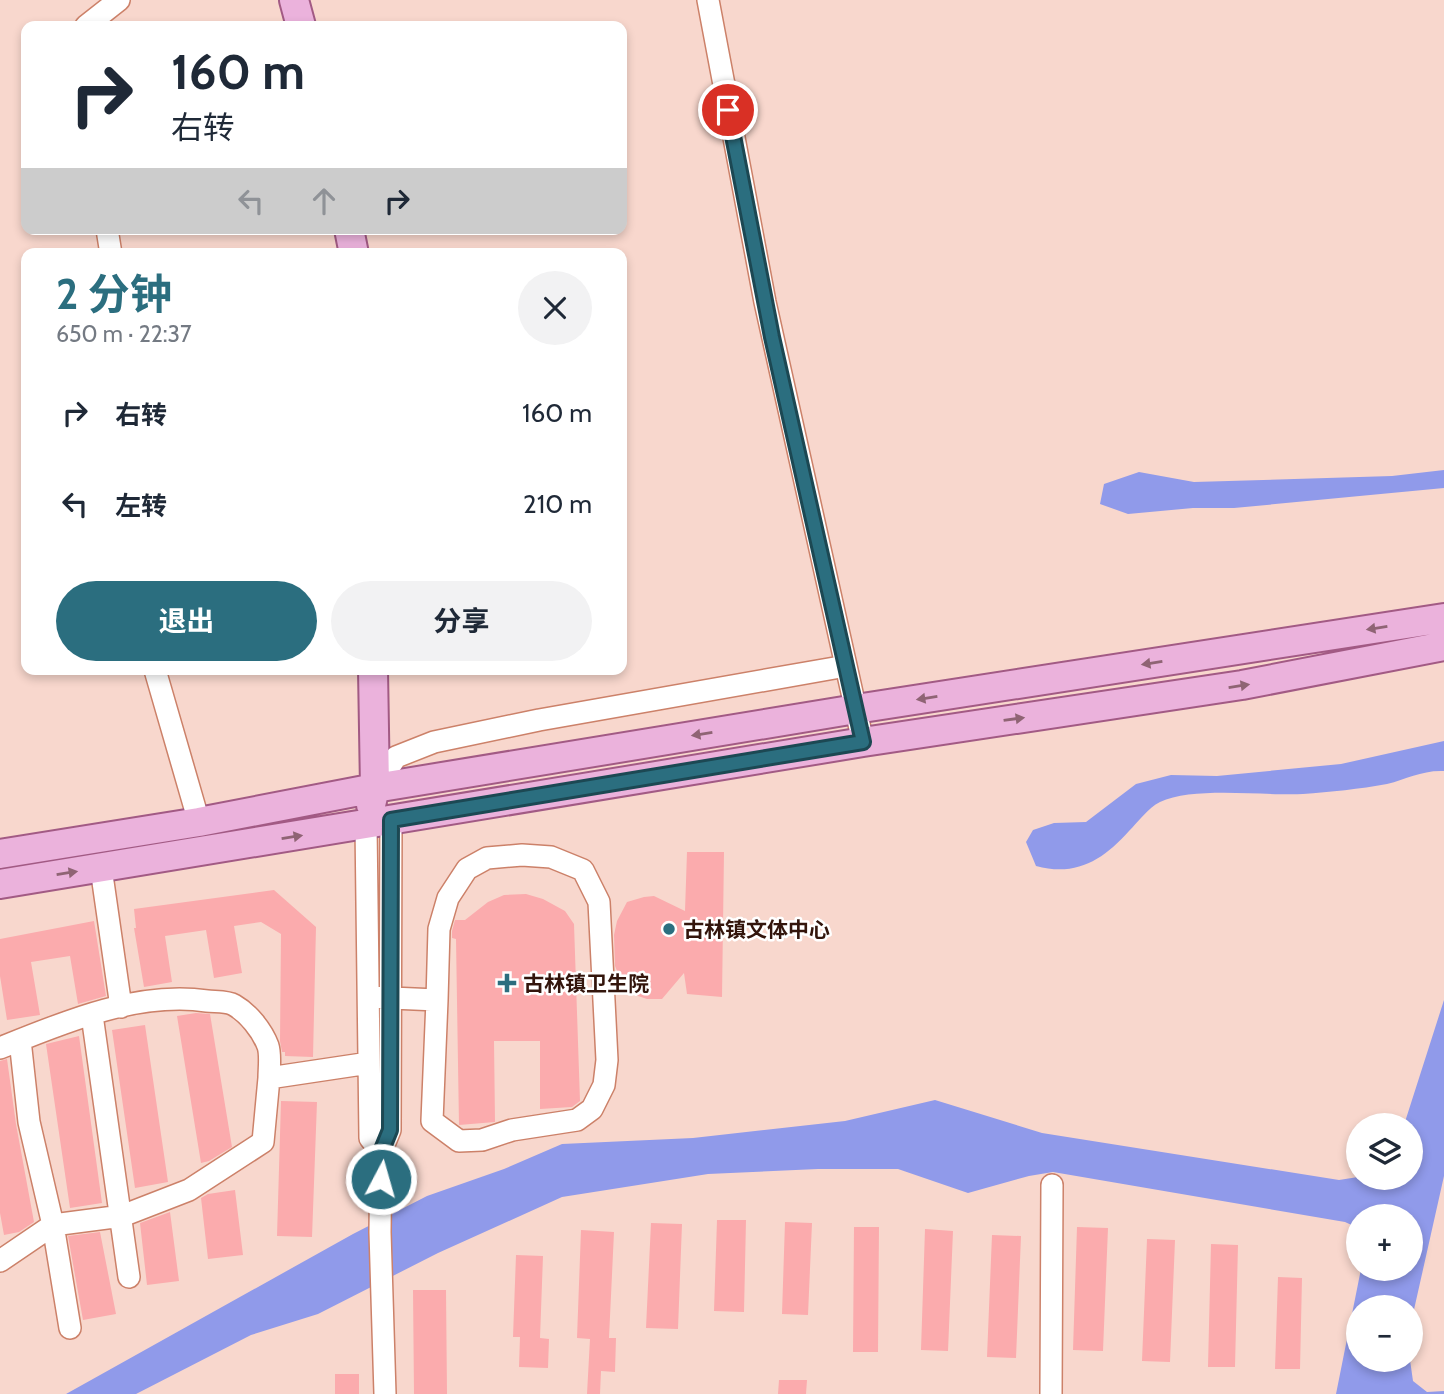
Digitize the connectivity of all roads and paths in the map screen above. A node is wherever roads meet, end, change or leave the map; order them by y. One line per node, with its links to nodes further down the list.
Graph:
1 (119, 0): 4 (street)
2 (294, 0): 5 (main road)
3 (708, 0): 8 (street)
4 (92, 21)
5 (300, 21)
6 (1444, 618): 11 (main road, one-way to 11)
7 (1444, 646): 12 (main road, one-way to 7)
8 (846, 666): 11 (street); 13 (street)
9 (156, 675): 14 (street)
10 (373, 675): 13 (main road)
11 (856, 709): 12 (street); 13 (main road, one-way to 13)
12 (863, 742): 15 (main road)
13 (375, 789): 14 (main road); 15 (main road)
14 (199, 822): 16 (main road)
15 (378, 822): 17 (main road, one-way to 15); 19 (street)
16 (0, 854)
17 (101, 868): 18 (main road, one-way to 17); 21 (street)
18 (0, 884)
19 (379, 997): 20 (street); 24 (street); 26 (street)
20 (437, 1000): 20 (street)
21 (121, 1007): 22 (street); 25 (street)
22 (92, 1015): 23 (street); 28 (street)
23 (10, 1044): 29 (street)
24 (369, 1063): 25 (street); 26 (street)
25 (269, 1078): 28 (street)
26 (381, 1152): 33 (street)
27 (1052, 1185): 34 (street)
28 (122, 1216): 29 (street); 31 (street)
29 (52, 1225): 30 (street); 32 (street)
30 (0, 1261)
31 (129, 1277)
32 (70, 1328)
33 (385, 1394)
34 (1051, 1394)

